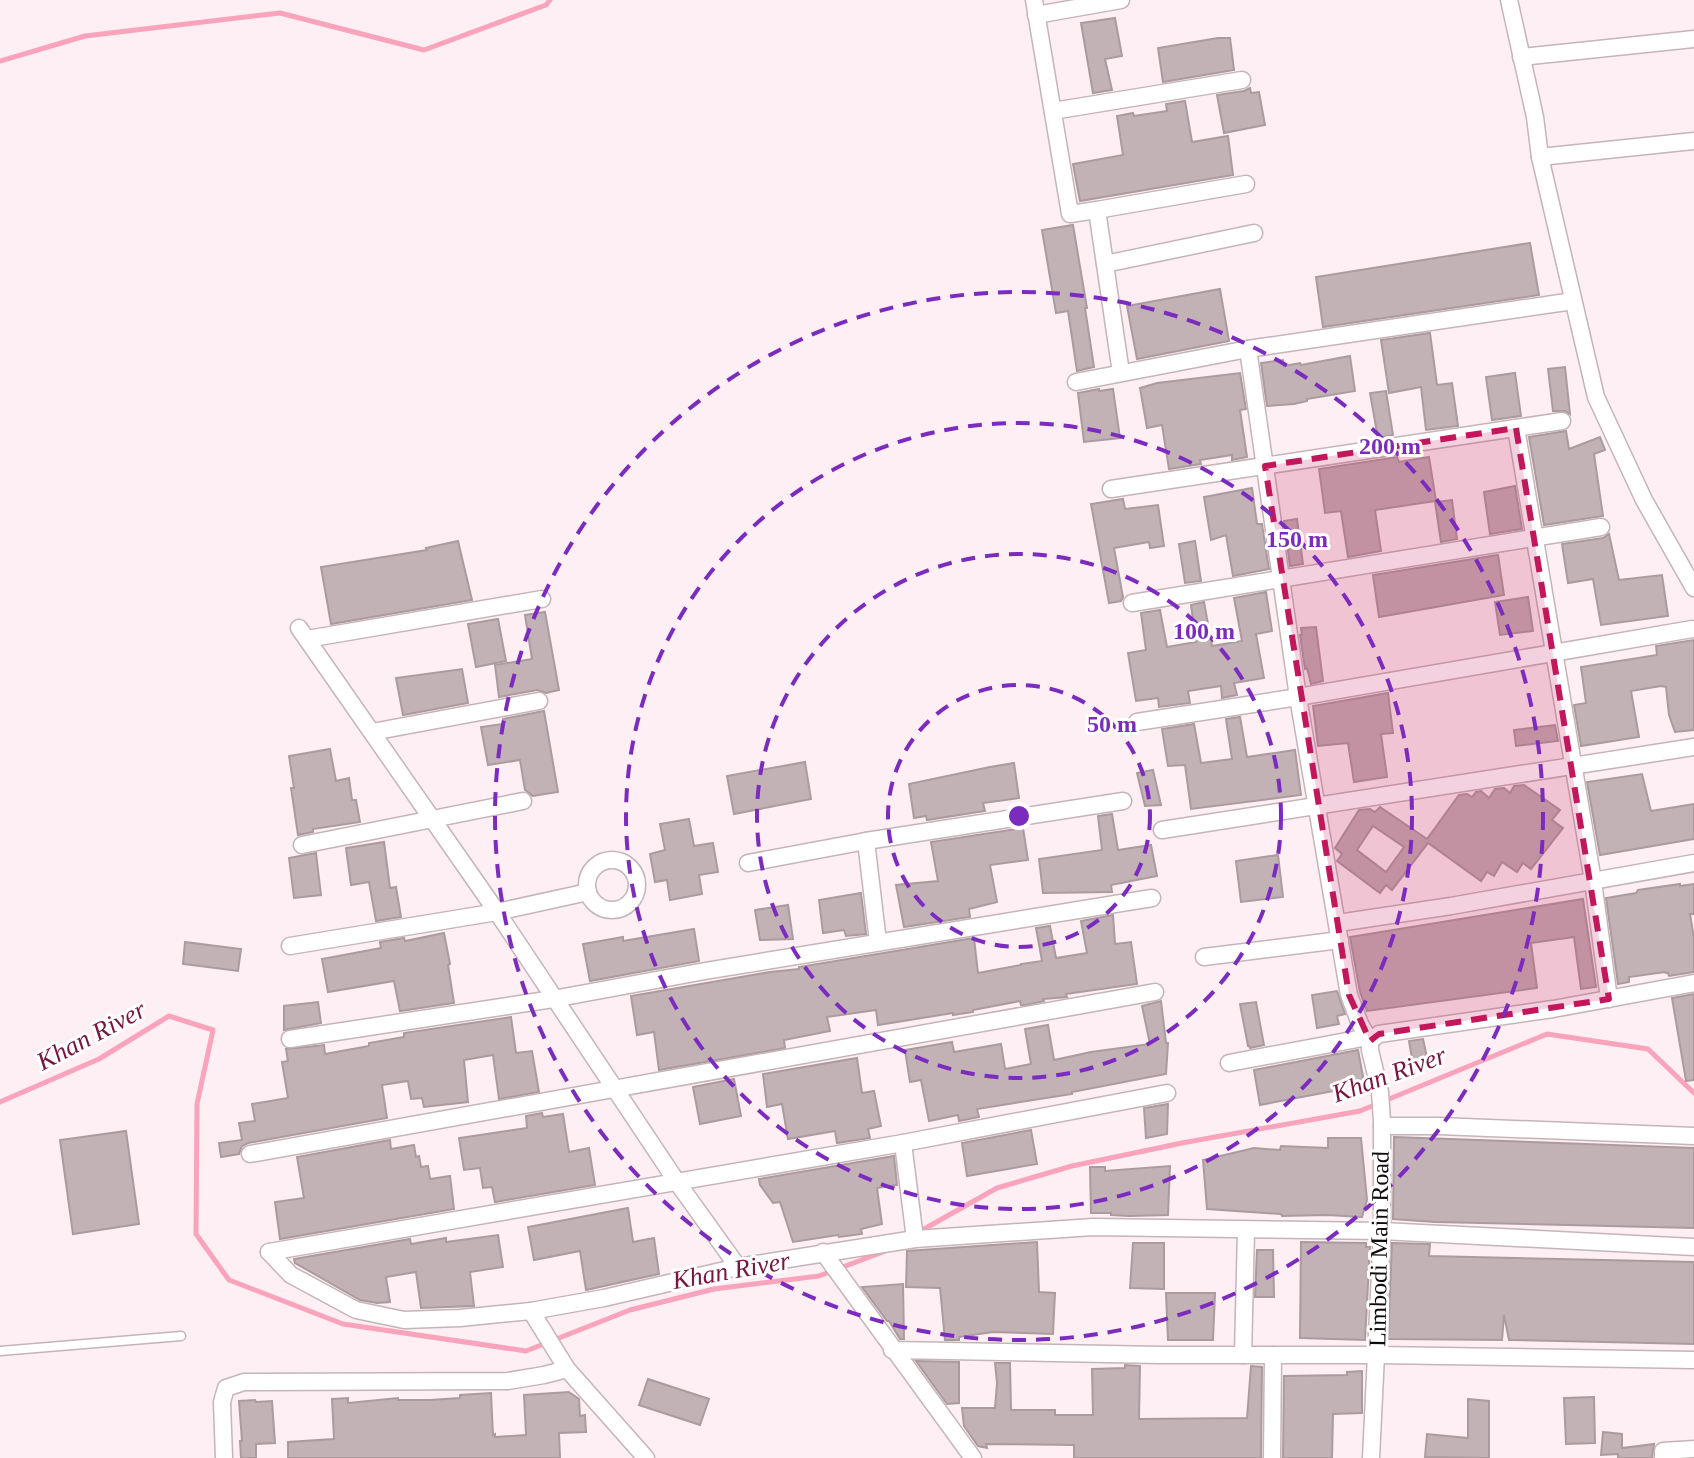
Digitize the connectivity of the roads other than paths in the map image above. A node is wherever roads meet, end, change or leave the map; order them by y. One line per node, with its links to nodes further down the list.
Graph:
1 (1121, 0): 3 (street)
2 (1509, 0): 5 (street)
3 (1035, 8): 7 (street)
4 (1694, 39): 5 (street)
5 (1521, 57): 9 (street)
6 (1242, 80): 7 (street)
7 (1053, 111): 11 (street)
8 (1694, 141): 9 (street)
9 (1540, 157): 14 (street)
10 (1246, 184): 11 (street)
11 (1097, 210): 13 (street)
12 (1254, 233): 13 (street)
13 (1105, 264): 16 (street)
14 (1573, 301): 15 (street); 24 (street)
15 (1248, 349): 16 (street); 20 (street, Limbodi Main Road)
16 (1121, 373): 17 (street)
17 (1076, 382)
18 (1562, 421): 19 (street)
19 (1516, 428): 20 (street); 23 (street)
20 (1265, 466): 21 (street); 25 (street, Limbodi Main Road)
21 (1111, 489)
22 (1601, 527): 23 (street)
23 (1536, 538): 25 (street); 29 (street)
24 (1691, 577)
25 (1281, 579): 27 (street); 30 (street, Limbodi Main Road)
26 (542, 599): 33 (street)
27 (1132, 603)
28 (1692, 629): 29 (street)
29 (1555, 652): 30 (street); 35 (street)
30 (1298, 697): 32 (street); 38 (street, Limbodi Main Road)
31 (539, 701): 33 (street)
32 (1137, 722)
33 (372, 732): 39 (street)
34 (1694, 747): 35 (street)
35 (1573, 766): 38 (street); 45 (street)
36 (523, 801): 39 (street)
37 (1123, 801): 41 (street)
38 (1317, 806): 40 (street); 49 (street, Limbodi Main Road)
39 (432, 819): 42 (street); 48 (street)
40 (1162, 830)
41 (866, 841): 43 (street); 50 (street)
42 (302, 845)
43 (748, 863)
44 (1694, 863): 45 (street)
45 (1593, 881): 49 (street); 56 (street)
46 (588, 892): 48 (street)
47 (1152, 898): 50 (street)
48 (497, 912): 51 (street); 55 (street)
49 (1339, 932): 52 (street); 58 (street, Limbodi Main Road)
50 (878, 942): 55 (street)
51 (290, 946)
52 (1204, 957)
53 (1694, 983): 56 (street)
54 (1155, 992): 60 (street)
55 (553, 999): 57 (street); 60 (street)
56 (1609, 999): 58 (street)
57 (290, 1039)
58 (1369, 1039): 59 (street); 62 (street, Limbodi Main Road)
59 (1229, 1063)
60 (616, 1088): 65 (street); 66 (street)
61 (1167, 1093): 64 (street)
62 (1382, 1124): 63 (street); 68 (street, Limbodi Main Road)
63 (1694, 1136)
64 (903, 1143): 66 (street); 69 (street)
65 (250, 1154)
66 (677, 1182): 72 (street); 73 (street)
67 (1246, 1231): 68 (street); 69 (street); 77 (street)
68 (1382, 1231): 70 (street); 79 (street, Limbodi Main Road)
69 (915, 1239): 71 (street)
70 (1694, 1247)
71 (823, 1252): 72 (street); 75 (street)
72 (738, 1267): 73 (street)
73 (531, 1311): 81 (street)
74 (181, 1336): 76 (lane)
75 (892, 1350): 77 (street); 83 (street)
76 (0, 1351)
77 (1243, 1355): 78 (street)
78 (1273, 1355): 79 (street); 86 (street)
79 (1377, 1355): 80 (street); 87 (street, Limbodi Main Road)
80 (1694, 1360)
81 (567, 1369): 84 (street); 85 (street)
82 (1694, 1449): 88 (street)
83 (969, 1456)
84 (224, 1458)
85 (646, 1458)
86 (1272, 1458)
87 (1371, 1458)
88 (1663, 1458)

